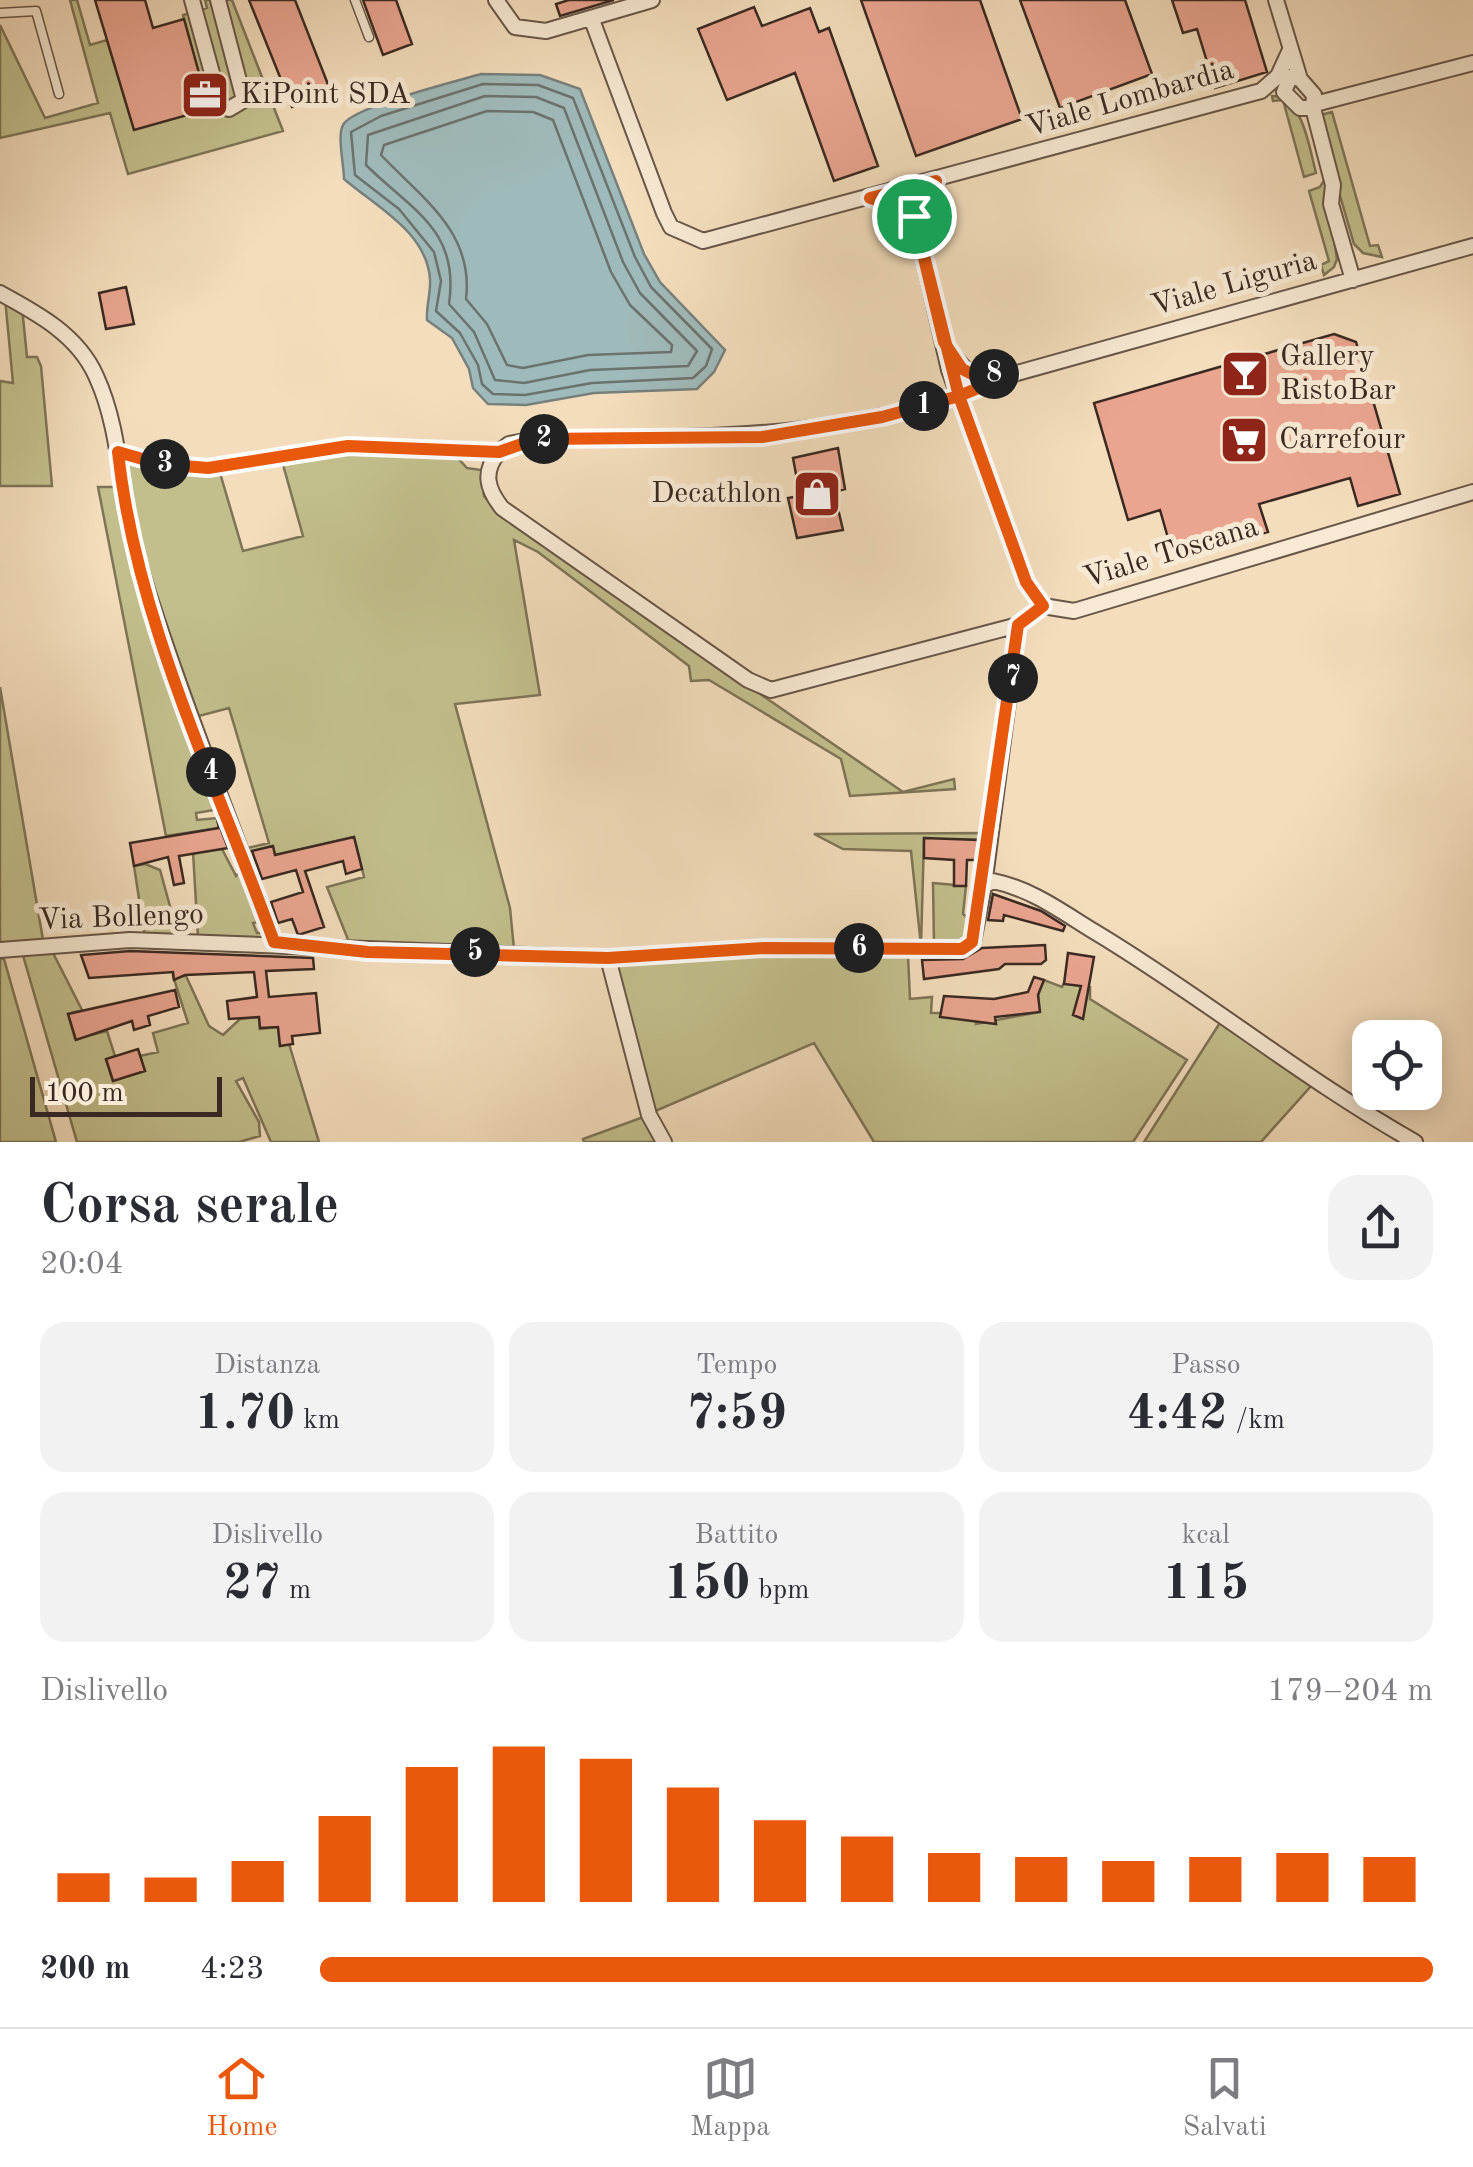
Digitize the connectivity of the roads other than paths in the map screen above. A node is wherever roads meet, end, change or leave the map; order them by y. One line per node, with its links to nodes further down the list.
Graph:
1 (192, 0): 2 (street)
2 (218, 0)
3 (355, 0): 9 (lane)
4 (496, 0): 8 (street)
5 (652, 0): 8 (street)
6 (1276, 0): 10 (street)
7 (0, 13): 13 (lane)
8 (592, 20): 16 (street, Viale Lombardia)
9 (369, 37)
10 (1290, 50): 12 (street, Viale Lombardia); 12 (street)
11 (1473, 63): 14 (street)
12 (1287, 80): 14 (street); 15 (street, Viale Lombardia)
13 (59, 94)
14 (1314, 106): 19 (street)
15 (936, 181): 16 (street, Viale Lombardia); 17 (street)
16 (870, 198): 17 (street)
17 (914, 216): 21 (street)
18 (1473, 246): 19 (street, Viale Liguria)
19 (1353, 280): 22 (street, Viale Liguria)
20 (0, 293): 24 (street)
21 (944, 342): 22 (street); 23 (street)
22 (1010, 375): 23 (street, Viale Liguria)
23 (959, 396): 25 (street, Viale Liguria); 27 (street)
24 (118, 452): 25 (street, Viale Liguria); 30 (street)
25 (499, 452): 28 (street)
26 (1473, 492): 27 (street, Viale Toscana)
27 (1043, 606): 28 (street)
28 (1018, 625): 29 (street)
29 (982, 890): 32 (street, Via Bollengo); 34 (street)
30 (274, 942): 31 (street, Via Bollengo); 32 (street, Via Bollengo)
31 (0, 950)
32 (608, 958): 33 (street)
33 (664, 1142)
34 (1415, 1142)

